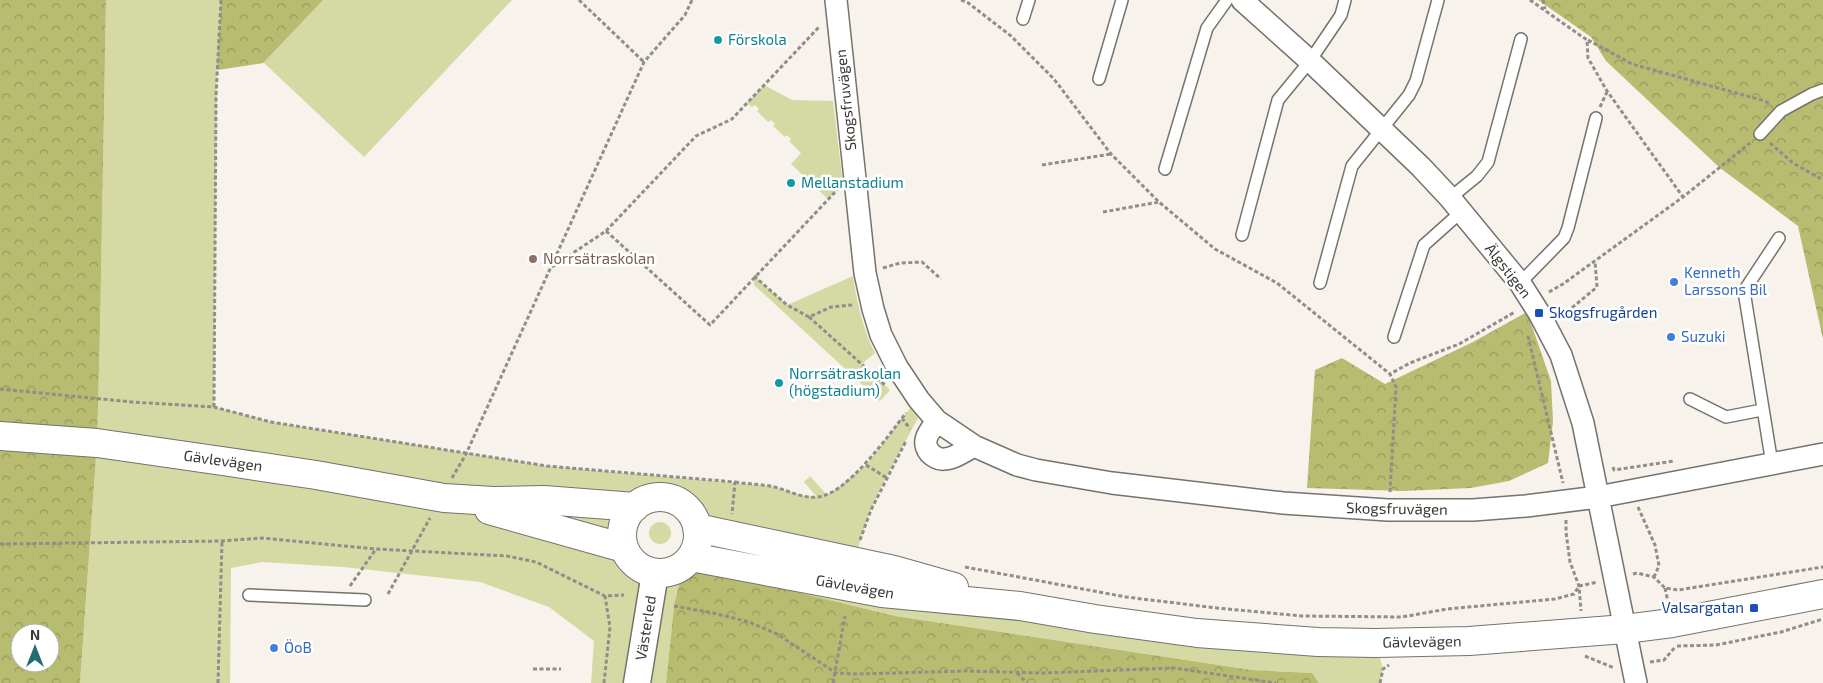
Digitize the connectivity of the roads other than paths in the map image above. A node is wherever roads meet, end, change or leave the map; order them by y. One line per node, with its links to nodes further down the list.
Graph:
1 (1029, 0): 8 (lane)
2 (1122, 0): 11 (lane)
3 (1227, 0): 16 (lane)
4 (1242, 0): 10 (street, Älgstigen)
5 (1345, 0): 10 (lane)
6 (1438, 0): 14 (lane)
7 (837, 10): 25 (street, Skogsfruvägen)
8 (1023, 19)
9 (1521, 39): 17 (lane)
10 (1310, 61): 14 (street, Älgstigen); 18 (lane)
11 (1099, 79)
12 (1823, 90): 15 (lane)
13 (1596, 118): 21 (lane)
14 (1383, 129): 17 (street, Älgstigen); 20 (lane)
15 (1760, 134)
16 (1165, 169)
17 (1456, 205): 21 (street, Älgstigen); 22 (lane)
18 (1242, 236)
19 (1779, 238): 24 (lane)
20 (1320, 283)
21 (1520, 283): 30 (street, Älgstigen)
22 (1394, 337)
23 (1690, 399): 24 (lane)
24 (1762, 410): 29 (lane)
25 (925, 413): 27 (street, Skogsfruvägen); 27 (street)
26 (0, 436): 31 (main road, Gävlevägen)
27 (974, 446): 30 (street, Skogsfruvägen)
28 (1823, 454): 29 (street, Skogsfruvägen)
29 (1772, 464): 30 (street, Skogsfruvägen)
30 (1598, 497): 41 (street, Älgstigen)
31 (443, 498): 32 (main road, Gävlevägen); 34 (main road, Gävlevägen)
32 (635, 507): 33 (main road, Gävlevägen); 34 (main road)
33 (697, 528): 35 (main road); 40 (main road, Gävlevägen)
34 (624, 548): 36 (main road)
35 (691, 557): 36 (main road); 40 (main road, Gävlevägen)
36 (655, 572): 42 (street, Västerled)
37 (1823, 594): 41 (main road, Gävlevägen)
38 (248, 595): 39 (lane)
39 (365, 600)
40 (1020, 606): 41 (main road, Gävlevägen)
41 (1625, 629): 43 (street, Älgstigen)
42 (637, 683)
43 (1636, 683)

